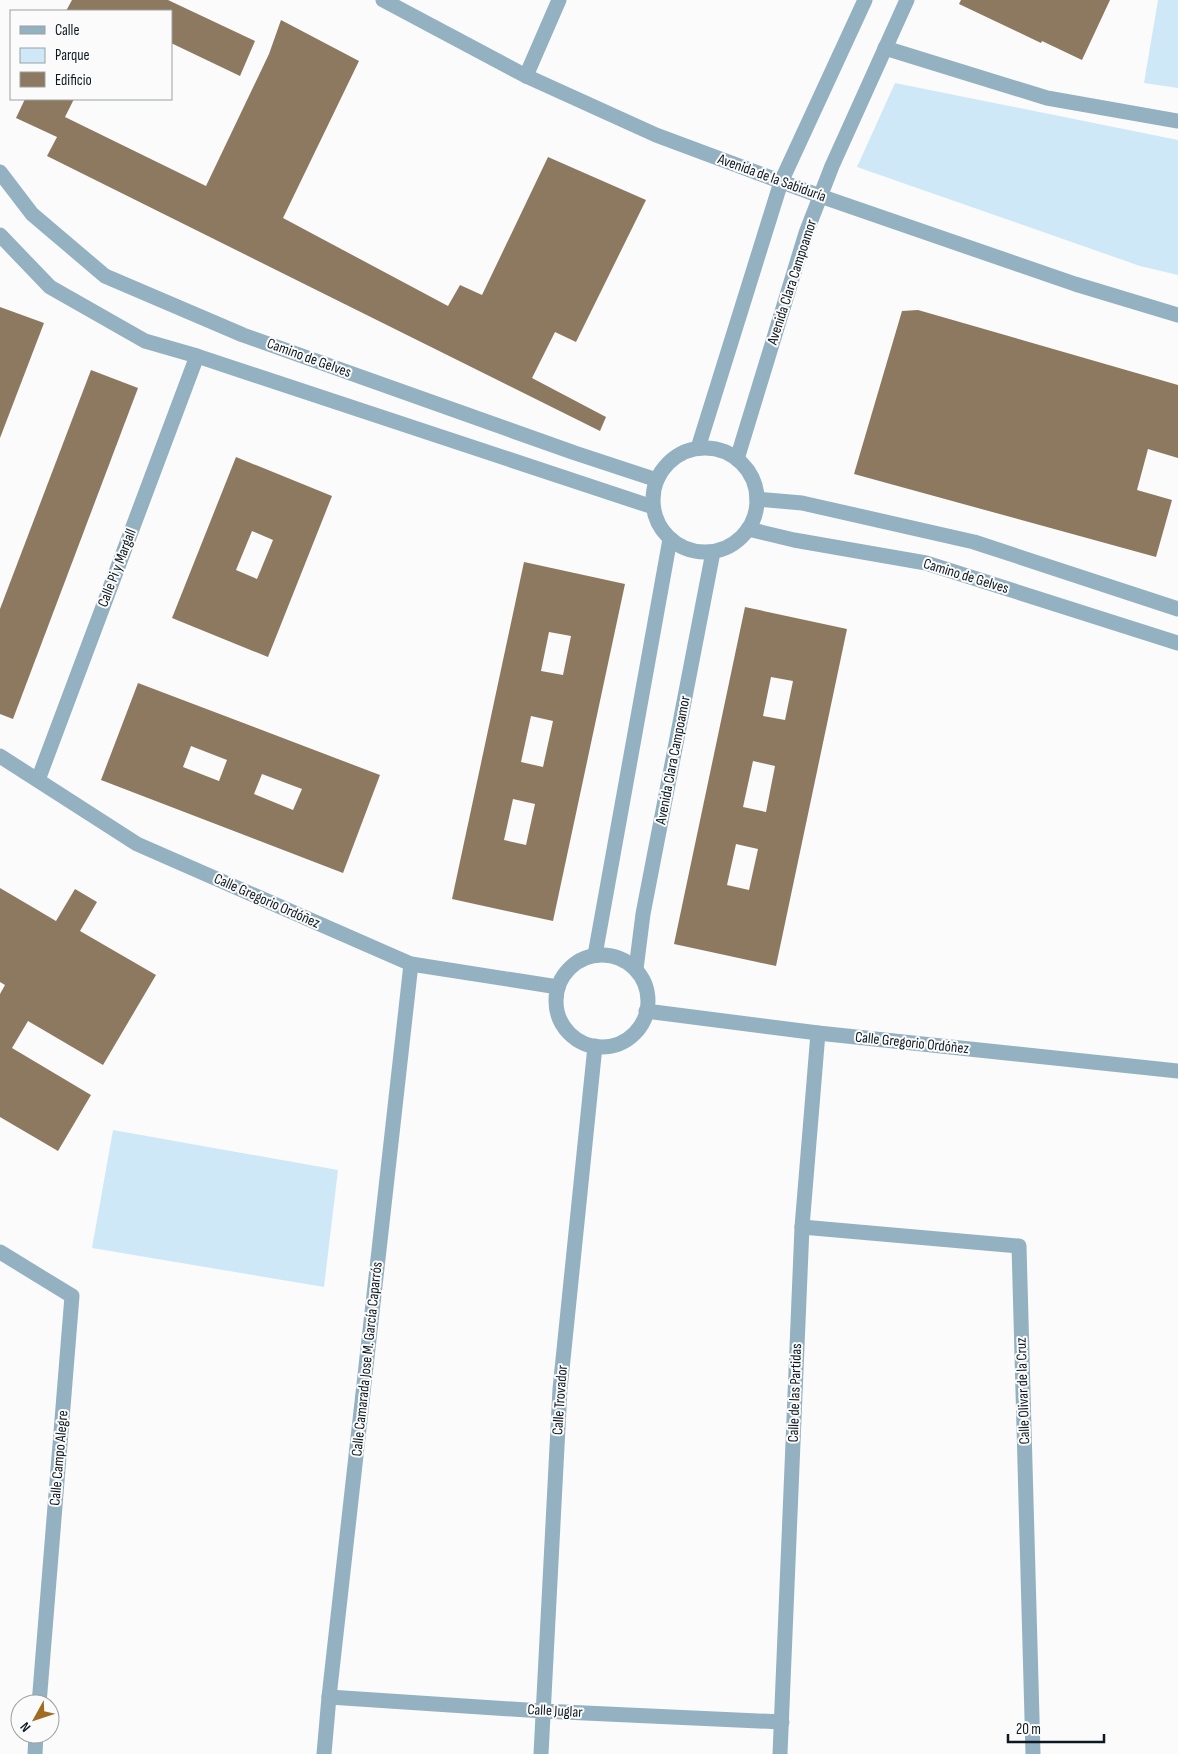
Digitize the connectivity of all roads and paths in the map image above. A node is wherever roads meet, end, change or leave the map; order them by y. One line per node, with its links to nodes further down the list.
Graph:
1 (383, 0): 6 (street, Avenida de la Sabiduría)
2 (559, 0): 6 (street)
3 (865, 0): 9 (street)
4 (907, 0): 5 (street, Avenida Clara Campoamor)
5 (885, 48): 7 (street); 10 (street, Avenida Clara Campoamor)
6 (526, 76): 9 (street, Avenida de la Sabiduría)
7 (1178, 121)
8 (0, 172): 16 (street, Camino de Gelves)
9 (781, 182): 10 (street, Avenida de la Sabiduría); 14 (street)
10 (820, 196): 12 (street, Avenida de la Sabiduría); 15 (street, Avenida Clara Campoamor)
11 (0, 235): 13 (street)
12 (1178, 315)
13 (197, 356): 18 (street); 25 (street, Calle Pi y Margall)
14 (698, 448): 15 (street); 16 (street)
15 (737, 459): 17 (street)
16 (656, 480): 18 (street)
17 (757, 499): 19 (street); 22 (street)
18 (653, 507): 20 (street)
19 (748, 529): 21 (street); 23 (street, Camino de Gelves)
20 (670, 539): 21 (street); 26 (street)
21 (713, 552): 28 (street, Avenida Clara Campoamor)
22 (1178, 608)
23 (1178, 643)
24 (0, 756): 25 (street, Calle Gregorio Ordóñez)
25 (38, 780): 27 (street, Calle Gregorio Ordóñez)
26 (594, 955): 28 (street); 29 (street)
27 (411, 964): 29 (street, Calle Gregorio Ordóñez); 37 (street, Calle Camarada Jose M. García Caparrós)
28 (636, 969): 30 (street)
29 (558, 988): 32 (street)
30 (646, 1011): 31 (street, Calle Gregorio Ordóñez); 32 (street)
31 (818, 1033): 33 (street, Calle Gregorio Ordóñez); 34 (street, Calle de las Partidas)
32 (594, 1046): 38 (street, Calle Trovador)
33 (1178, 1070)
34 (802, 1227): 39 (street, Calle de las Partidas); 43 (street, Calle Olivar de la Cruz)
35 (0, 1252): 36 (street, Calle Campo Alegre)
36 (40, 1694)
37 (328, 1698): 38 (street, Calle Juglar); 40 (street, Calle Camarada Jose M. García Caparrós)
38 (542, 1711): 39 (street, Calle Juglar); 41 (street, Calle Trovador)
39 (782, 1722): 42 (street, Calle de las Partidas)
40 (324, 1754)
41 (541, 1754)
42 (780, 1754)
43 (1033, 1754)

